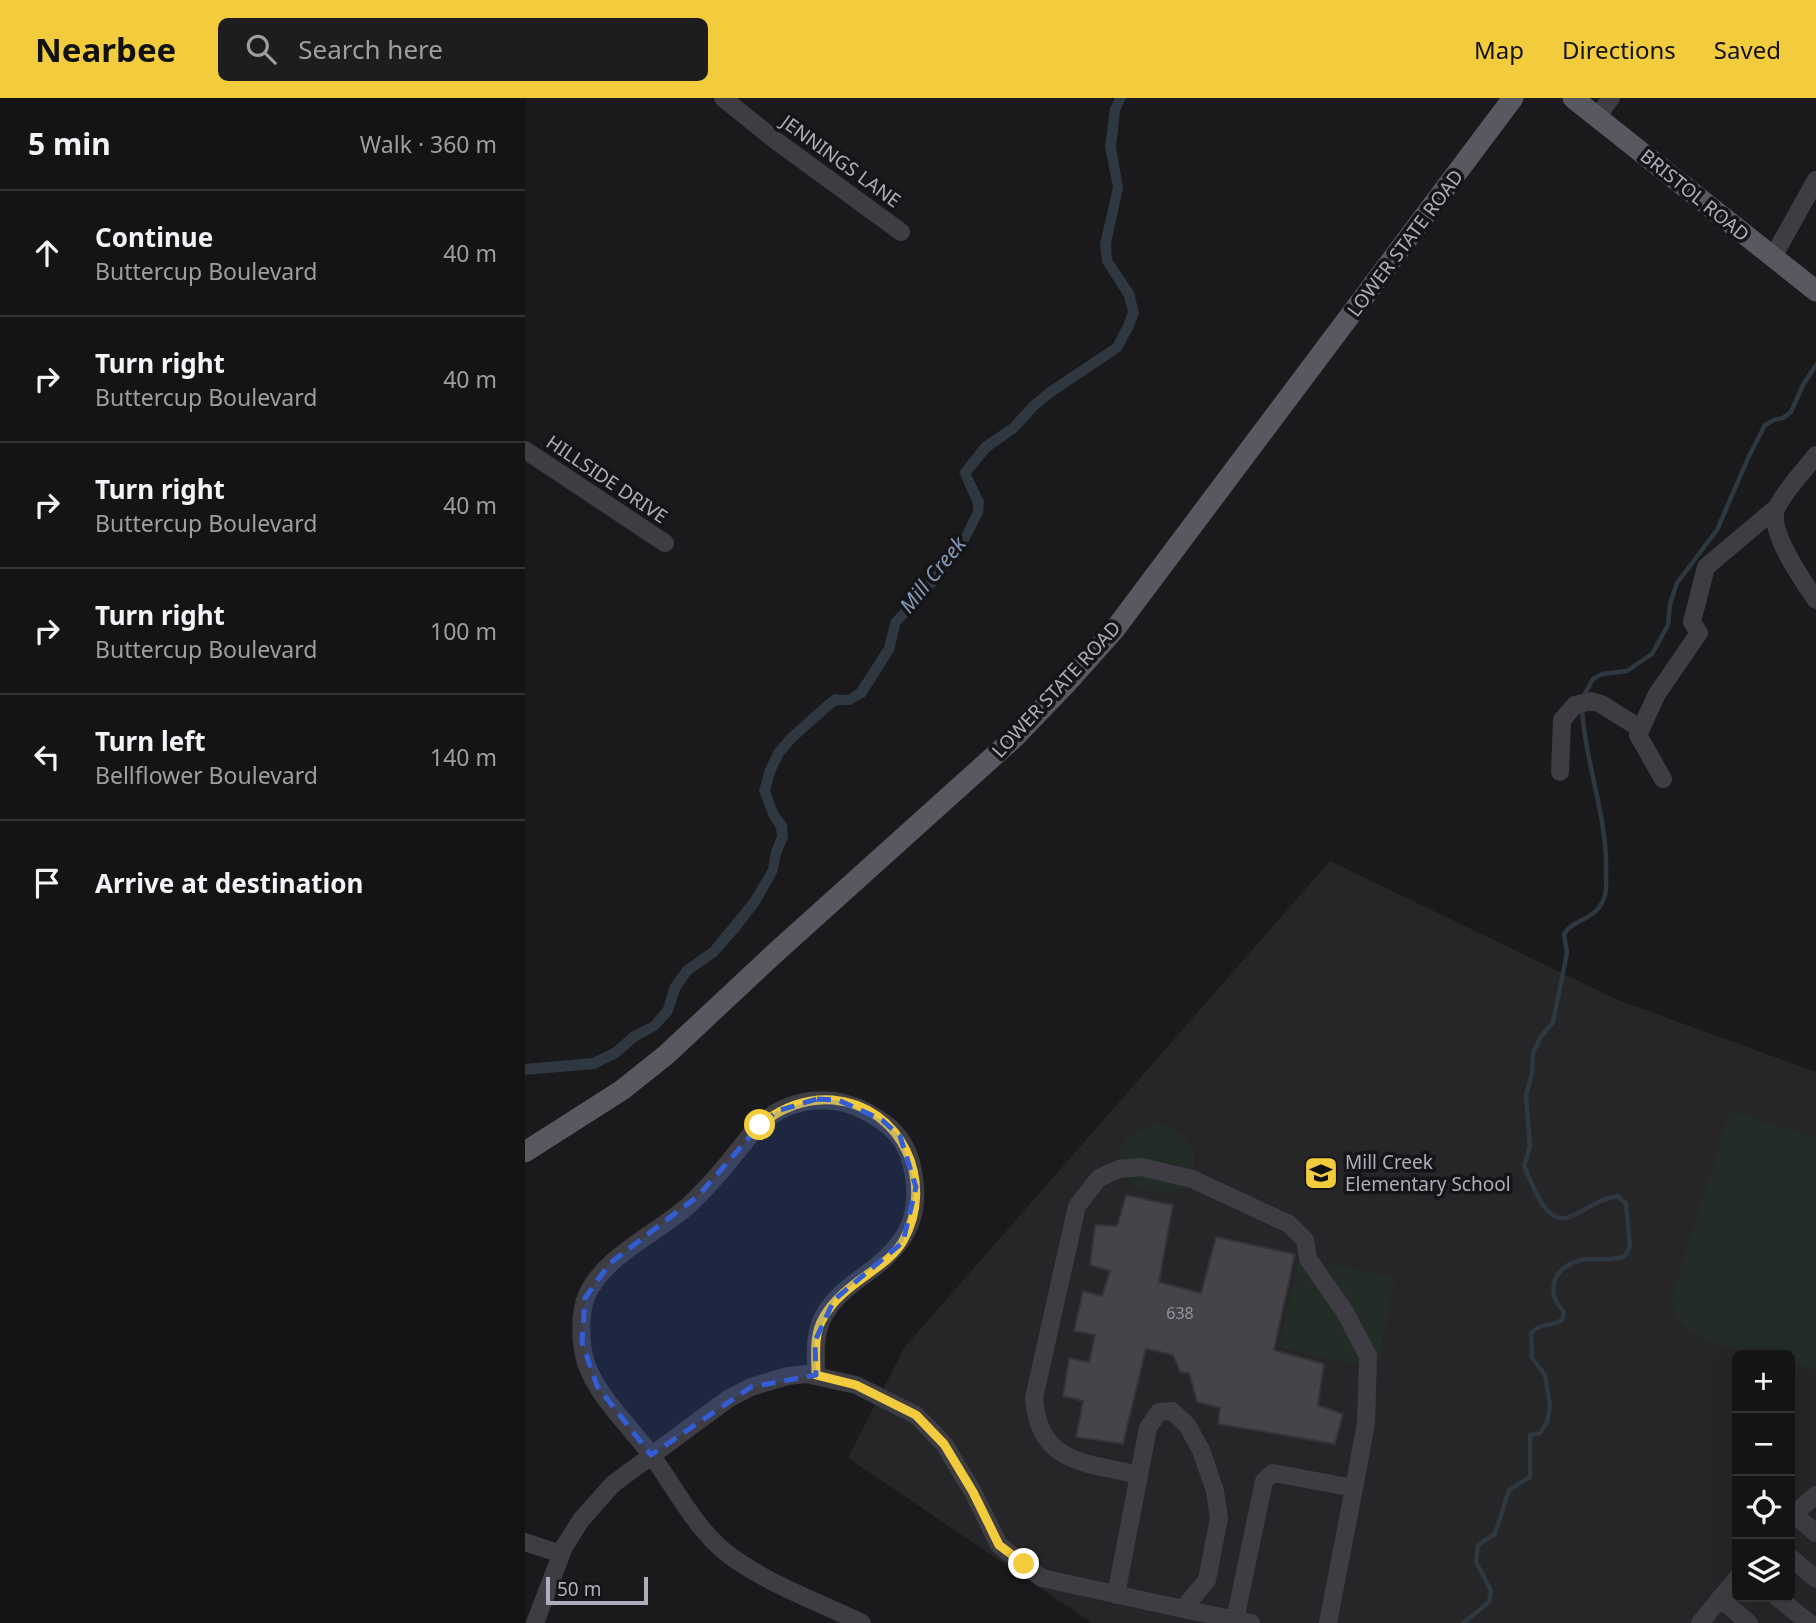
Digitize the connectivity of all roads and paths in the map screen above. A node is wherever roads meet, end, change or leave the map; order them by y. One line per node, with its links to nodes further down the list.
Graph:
1 (723, 98): 7 (street, JENNINGS LANE)
2 (1513, 98): 18 (main road, LOWER STATE ROAD)
3 (1573, 98): 5 (main road, BRISTOL ROAD)
4 (1611, 98): 5 (street)
5 (1597, 117): 8 (main road, BRISTOL ROAD)
6 (1816, 180): 8 (street)
7 (901, 232)
8 (1773, 257): 9 (main road, BRISTOL ROAD)
9 (1815, 290)
10 (525, 450): 13 (street, HILLSIDE DRIVE)
11 (1816, 454): 12 (street)
12 (1776, 508): 14 (street); 15 (street)
13 (665, 542)
14 (1816, 600)
15 (1641, 729): 16 (street); 17 (street)
16 (1560, 772)
17 (1663, 779)
18 (525, 1152)
19 (816, 1375): 20 (street); 20 (street); 32 (street)
20 (651, 1455): 28 (street); 38 (street)
21 (1139, 1475): 22 (street); 32 (street); 35 (street)
22 (1354, 1488): 36 (street); 39 (street)
23 (1816, 1495): 24 (street)
24 (1795, 1513)
25 (1795, 1519): 26 (street)
26 (1816, 1533)
27 (525, 1542): 28 (street)
28 (561, 1554): 37 (street)
29 (1795, 1561): 30 (street)
30 (1816, 1579)
31 (1732, 1584): 33 (street)
32 (1116, 1595): 35 (street)
33 (1720, 1598): 40 (street); 41 (street)
34 (1783, 1602): 42 (street)
35 (1183, 1609): 36 (street)
36 (1243, 1621)
37 (535, 1623)
38 (862, 1623)
39 (1328, 1623)
40 (1700, 1623)
41 (1749, 1623)
42 (1809, 1623)

